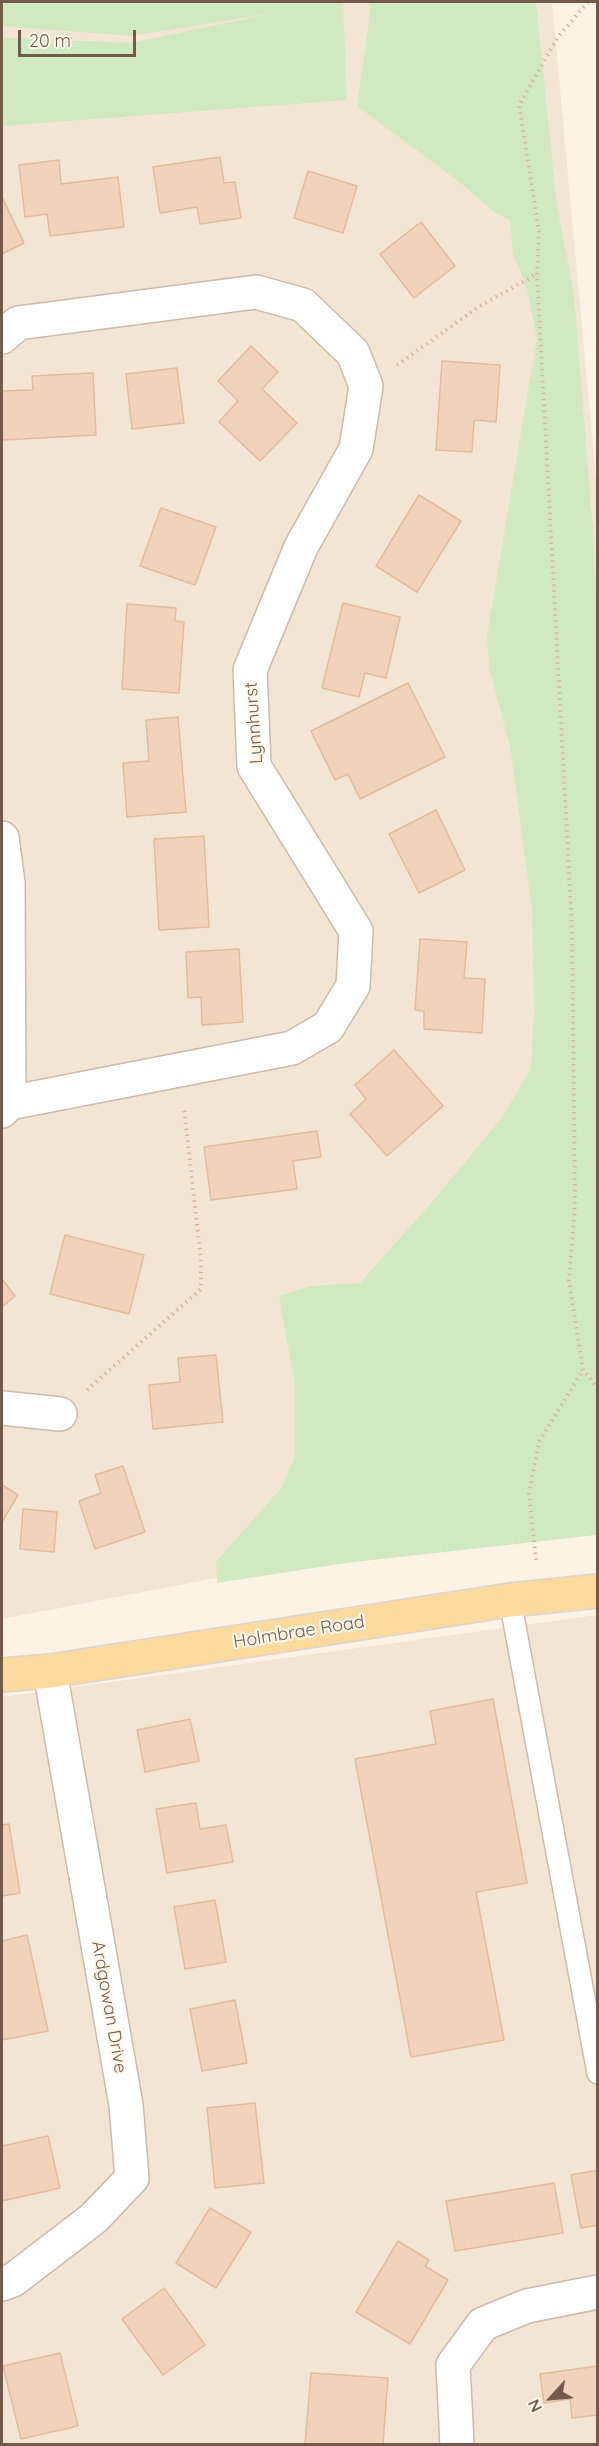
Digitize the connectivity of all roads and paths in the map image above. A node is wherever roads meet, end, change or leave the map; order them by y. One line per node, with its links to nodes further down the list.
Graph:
1 (588, 2): 2 (path)
2 (537, 274): 4 (path); 8 (path)
3 (2, 337): 4 (street)
4 (366, 386): 6 (street, Lynnhurst)
5 (2, 838): 7 (street, Lynnhurst)
6 (180, 1070): 7 (street, Lynnhurst); 11 (path)
7 (5, 1107)
8 (583, 1370): 9 (path); 13 (path)
9 (597, 1388)
10 (2, 1408): 11 (street)
11 (60, 1414)
12 (597, 1592): 13 (main road, Holmbrae Road)
13 (525, 1599): 14 (main road, Holmbrae Road); 16 (lane)
14 (50, 1671): 15 (main road, Holmbrae Road); 17 (street, Ardgowan Drive)
15 (2, 1676)
16 (597, 2073)
17 (2, 2284)
18 (597, 2292): 19 (street)
19 (457, 2445)

